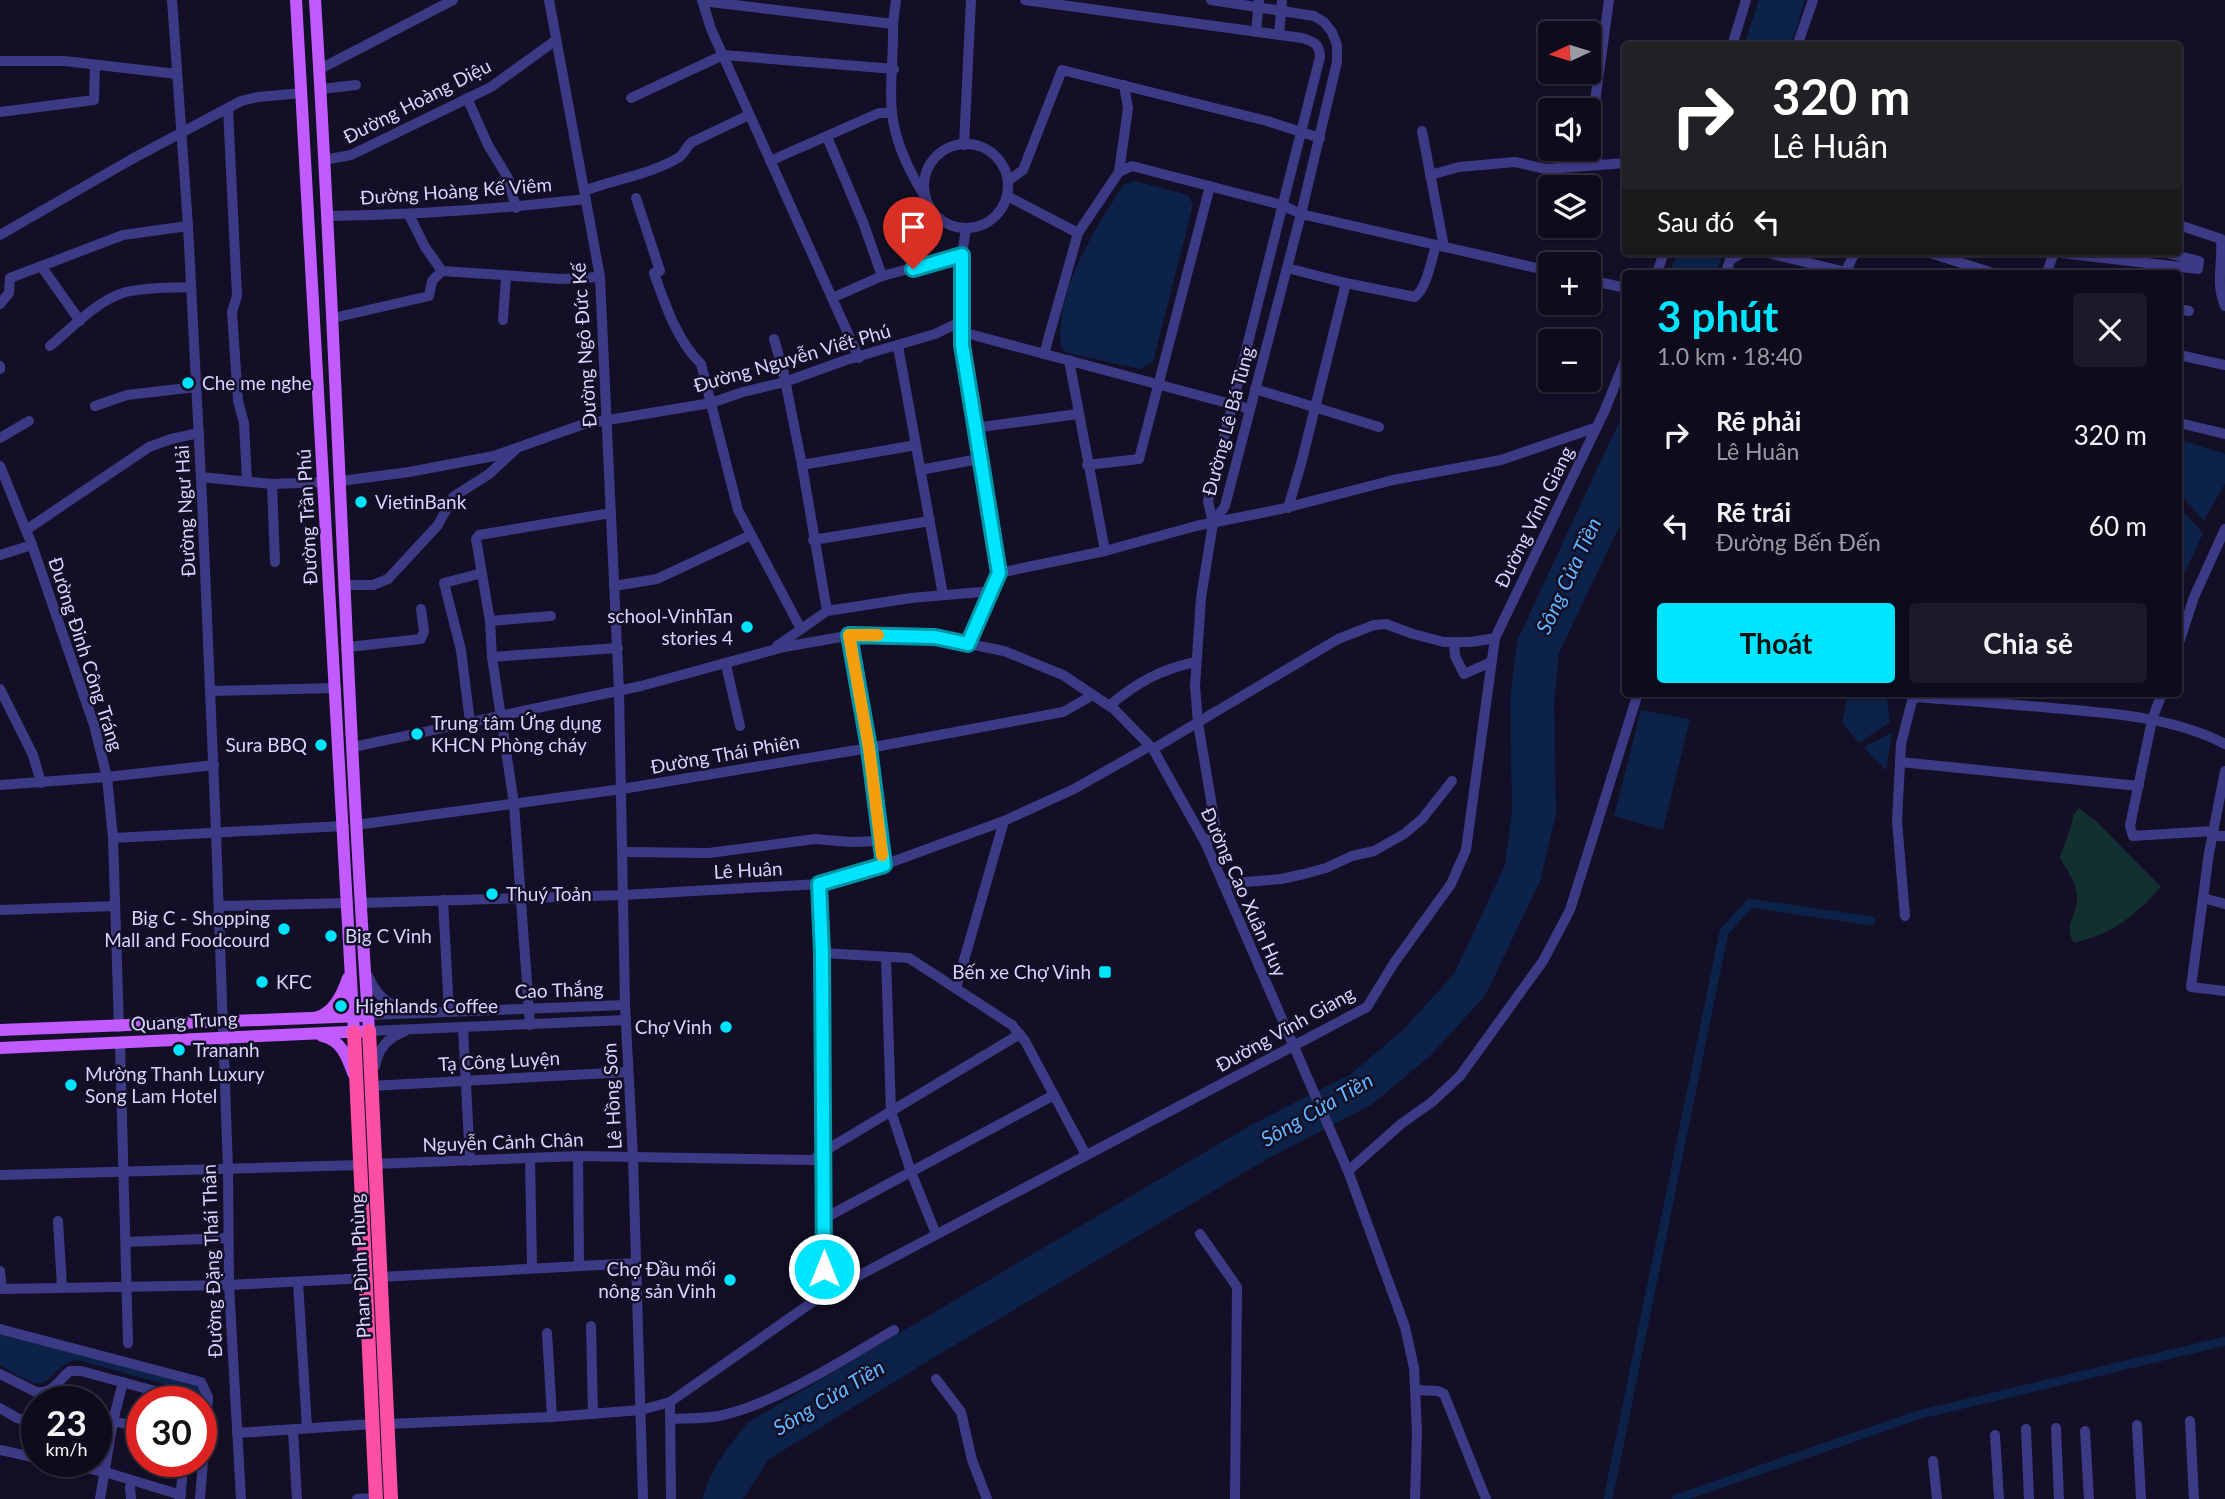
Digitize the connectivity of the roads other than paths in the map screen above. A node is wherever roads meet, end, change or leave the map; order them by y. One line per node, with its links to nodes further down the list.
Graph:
1 (172, 0): 27 (street, Đường Ngư Hải)
2 (296, 0): 31 (main road, Đường Trần Phú)
3 (315, 0): 25 (main road, Đường Trần Phú)
4 (453, 0): 25 (street)
5 (548, 0): 19 (street, Đường Ngô Đức Kế)
6 (702, 0): 16 (street); 22 (street)
7 (896, 0): 16 (street)
8 (971, 0): 43 (street)
9 (1025, 0): 17 (street)
10 (1211, 0): 14 (street)
11 (1609, 0): 47 (street)
12 (1746, 0): 20 (street)
13 (1813, 0): 21 (street)
14 (1259, 3): 15 (street); 17 (street)
15 (1282, 5): 18 (street); 42 (street, Đường Lê Bá Tùng)
16 (893, 24): 26 (street)
17 (1256, 32): 18 (street)
18 (1279, 35): 39 (street, Đường Lê Bá Tùng)
19 (556, 40): 32 (street, Đường Hoàng Diệu); 54 (street, Đường Ngô Đức Kế)
20 (1733, 42)
21 (1798, 42)
22 (723, 55): 26 (street); 33 (street); 37 (street)
23 (0, 61): 24 (street)
24 (95, 66): 27 (street); 35 (street)
25 (320, 69): 30 (main road, Đường Trần Phú)
26 (894, 69): 36 (street)
27 (177, 74): 40 (street, Đường Ngư Hải)
28 (356, 85): 30 (street)
29 (1124, 85): 39 (street); 48 (street); 50 (street)
30 (321, 89): 44 (main road, Đường Trần Phú)
31 (302, 93): 34 (street); 53 (main road, Đường Trần Phú)
32 (467, 98): 44 (street, Đường Hoàng Diệu); 59 (street)
33 (631, 98)
34 (228, 109): 40 (street); 131 (street)
35 (0, 112)
36 (892, 113): 41 (street); 57 (street)
37 (750, 115): 45 (street); 54 (street, Đường Hoàng Kế Viêm)
38 (1422, 131): 49 (street)
39 (1301, 132): 42 (street); 58 (street, Đường Lê Bá Tùng)
40 (181, 134): 63 (street, Đường Ngư Hải); 67 (street)
41 (827, 137): 45 (street); 80 (street)
42 (1320, 138): 60 (street, Đường Lê Bá Tùng)
43 (964, 145): 50 (street); 57 (street)
44 (324, 160): 52 (main road, Đường Trần Phú)
45 (770, 161): 87 (street)
46 (1622, 163): 47 (street)
47 (1597, 165): 49 (street)
48 (1119, 172): 51 (street); 66 (street)
49 (1430, 175): 68 (street)
50 (1008, 181): 55 (street)
51 (1210, 186): 58 (street); 105 (street)
52 (326, 192): 53 (main road); 62 (main road, Đường Trần Phú)
53 (307, 193): 91 (main road, Đường Trần Phú)
54 (585, 195): 59 (street, Đường Hoàng Kế Viêm); 82 (street, Đường Ngô Đức Kế)
55 (1007, 196): 65 (street); 66 (street)
56 (636, 198): 108 (street)
57 (926, 198): 65 (street)
58 (1282, 205): 60 (street); 109 (street, Đường Lê Bá Tùng)
59 (516, 208): 61 (street, Đường Hoàng Kế Viêm)
60 (1301, 214): 68 (street); 75 (street, Đường Lê Bá Tùng)
61 (410, 215): 62 (street, Đường Hoàng Kế Viêm); 79 (street)
62 (328, 216): 90 (main road, Đường Trần Phú)
63 (188, 226): 74 (street); 85 (street, Đường Ngư Hải)
64 (2182, 226): 89 (street)
65 (966, 228): 69 (street)
66 (1078, 233): 98 (street)
67 (0, 235)
68 (1440, 246): 76 (street); 84 (street)
69 (962, 255): 80 (street); 94 (street)
70 (1780, 256): 77 (street)
71 (1940, 256): 78 (street)
72 (2088, 256): 73 (street)
73 (2178, 256)
74 (41, 266): 88 (street); 93 (street)
75 (1287, 268): 84 (street); 107 (street, Đường Lê Bá Tùng)
76 (1538, 268)
77 (1835, 270)
78 (1984, 270)
79 (442, 271): 81 (street); 90 (street)
80 (882, 276): 87 (street)
81 (506, 277): 82 (street); 92 (street)
82 (600, 277): 114 (street, Đường Ngô Đức Kế)
83 (1601, 283): 86 (street)
84 (1346, 284): 111 (street)
85 (191, 287): 93 (street); 106 (street, Đường Ngư Hải)
86 (1622, 287)
87 (832, 298): 100 (street)
88 (0, 304)
89 (2225, 306)
90 (333, 318): 91 (main road); 132 (main road, Đường Trần Phú)
91 (314, 319): 133 (main road, Đường Trần Phú)
92 (503, 320)
93 (80, 321): 96 (street)
94 (962, 326): 97 (street, Đường Nguyễn Viết Phú); 98 (street); 119 (street)
95 (774, 339): 104 (street)
96 (50, 346)
97 (898, 346): 100 (street, Đường Nguyễn Viết Phú); 123 (street)
98 (1044, 354): 101 (street)
99 (2182, 356): 102 (street)
100 (859, 358): 104 (street, Đường Nguyễn Viết Phú)
101 (1069, 360): 105 (street); 113 (street)
102 (2225, 365)
103 (1622, 368): 118 (street, Đường Vĩnh Giang)
104 (785, 382): 108 (street, Đường Nguyễn Viết Phú); 126 (street)
105 (1158, 384): 109 (street); 127 (street)
106 (196, 387): 110 (street); 120 (street, Đường Ngư Hải)
107 (1255, 389): 111 (street); 112 (street, Đường Lê Bá Tùng)
108 (711, 403): 114 (street, Đường Nguyễn Viết Phú); 141 (street)
109 (1231, 404): 112 (street); 138 (street, Đường Lê Bá Tùng)
110 (95, 406)
111 (1314, 408): 117 (street); 135 (street)
112 (1251, 409): 138 (street, Đường Lê Bá Tùng)
113 (1079, 414): 119 (street); 127 (street)
114 (607, 420): 124 (street, Đường Nguyễn Viết Phú); 136 (street, Đường Ngô Đức Kế)
115 (29, 421): 122 (street)
116 (2182, 424): 121 (street)
117 (1379, 427)
118 (1597, 427): 135 (street); 160 (street, Đường Vĩnh Giang)
119 (974, 428): 125 (street)
120 (198, 433): 130 (street, Đường Ngư Hải); 140 (street)
121 (2225, 434)
122 (0, 438)
123 (916, 445): 126 (street); 129 (street)
124 (517, 448): 132 (street, Đường Nguyễn Viết Phú); 149 (street)
125 (979, 459): 129 (street); 148 (street)
126 (802, 465): 142 (street)
127 (1087, 465): 144 (street)
128 (0, 466): 140 (street, Đường Đinh Công Tráng)
129 (920, 470): 137 (street)
130 (201, 477): 131 (street); 172 (street, Đường Ngư Hải)
131 (247, 481): 134 (street)
132 (341, 481): 133 (main road); 149 (main road, Đường Trần Phú)
133 (324, 482): 134 (street); 170 (main road, Đường Trần Phú)
134 (272, 484): 146 (street)
135 (1288, 508): 138 (street)
136 (611, 513): 147 (street); 150 (street, Đường Ngô Đức Kế)
137 (930, 521): 142 (street); 152 (street)
138 (1213, 523): 144 (street); 167 (street)
139 (2225, 529): 158 (street)
140 (26, 530): 143 (street, Đường Đinh Công Tráng)
141 (751, 535): 150 (street); 157 (street)
142 (813, 540): 154 (street)
143 (33, 545): 145 (street); 195 (street, Đường Đinh Công Tráng)
144 (1105, 551): 148 (street)
145 (0, 555)
146 (275, 562)
147 (482, 573): 156 (street); 184 (street)
148 (999, 573): 151 (street)
149 (345, 585): 163 (main road, Đường Trần Phú)
150 (614, 586): 164 (street, Đường Ngô Đức Kế)
151 (993, 591): 152 (street); 162 (street)
152 (943, 595): 154 (street)
153 (421, 609): 163 (street)
154 (827, 611): 157 (street)
155 (551, 616): 156 (street)
156 (490, 621): 166 (street)
157 (801, 629): 165 (street)
158 (2182, 634)
159 (849, 635): 162 (street, Đường Cao Xuân Huy); 165 (street, Đường Cao Xuân Huy); 191 (street)
160 (1495, 638): 161 (street, Lê Huân); 168 (street, Đường Vĩnh Giang)
161 (1454, 643): 168 (street); 185 (street, Lê Huân)
162 (968, 644): 174 (street, Đường Cao Xuân Huy)
163 (348, 647): 189 (main road, Đường Trần Phú)
164 (618, 648): 166 (street); 173 (street, Đường Ngô Đức Kế)
165 (771, 651): 169 (street, Đường Cao Xuân Huy)
166 (492, 657): 182 (street)
167 (1196, 662): 180 (street); 185 (street)
168 (1492, 662): 251 (street, Đường Vĩnh Giang)
169 (726, 665): 173 (street, Đường Cao Xuân Huy); 186 (street)
170 (336, 688): 172 (street); 188 (main road, Đường Trần Phú)
171 (0, 689): 197 (street)
172 (211, 691): 193 (street, Đường Ngư Hải)
173 (619, 691): 182 (street, Đường Cao Xuân Huy); 200 (street, Lê Hồng Sơn)
174 (1093, 695): 180 (street, Đường Cao Xuân Huy); 191 (street, Đường Thái Phiên)
175 (1637, 697): 266 (street)
176 (1913, 697): 192 (street)
177 (1966, 697): 181 (street)
178 (2033, 697): 181 (street)
179 (2161, 697): 183 (street)
180 (1109, 706): 190 (street, Đường Cao Xuân Huy)
181 (2032, 706): 183 (street)
182 (500, 716): 184 (street, Đường Cao Xuân Huy); 201 (street)
183 (2152, 720): 187 (street); 199 (street)
184 (470, 722): 189 (street, Đường Cao Xuân Huy)
185 (1198, 723): 190 (street, Lê Huân); 209 (street)
186 (740, 726)
187 (2225, 744)
188 (339, 747): 189 (main road); 203 (main road, Đường Trần Phú)
189 (353, 747): 203 (main road, Đường Trần Phú)
190 (1152, 747): 202 (street, Lê Huân); 209 (street, Đường Cao Xuân Huy)
191 (869, 748): 200 (street, Đường Thái Phiên); 208 (street)
192 (1900, 762): 199 (street); 224 (street)
193 (214, 765): 195 (street); 205 (street, Đường Ngư Hải)
194 (2225, 771): 204 (street)
195 (107, 777): 197 (street); 207 (street, Đường Đinh Công Tráng)
196 (1452, 781): 213 (street)
197 (41, 783): 198 (street)
198 (0, 785)
199 (2139, 786): 204 (street)
200 (622, 789): 201 (street, Đường Thái Phiên); 210 (street, Lê Hồng Sơn)
201 (514, 804): 203 (street, Đường Thái Phiên); 215 (street)
202 (1004, 821): 211 (street, Lê Huân); 229 (street)
203 (350, 826): 205 (street, Đường Thái Phiên); 218 (main road, Đường Trần Phú); 219 (main road, Đường Trần Phú)
204 (2216, 828): 206 (street); 216 (street)
205 (216, 832): 207 (street, Đường Thái Phiên); 222 (street, Đường Ngư Hải)
206 (2225, 835)
207 (113, 838): 221 (street, Đường Đinh Công Tráng)
208 (880, 841): 210 (street); 211 (street)
209 (1206, 844): 213 (street, Đường Cao Xuân Huy)
210 (623, 852): 214 (street, Lê Hồng Sơn)
211 (884, 865): 212 (street, Lê Huân)
212 (819, 884): 214 (street, Lê Huân); 225 (street)
213 (1223, 884): 251 (street, Đường Cao Xuân Huy)
214 (624, 895): 215 (street, Lê Huân); 231 (street, Lê Hồng Sơn)
215 (519, 897): 217 (street, Lê Huân); 232 (street)
216 (2203, 898): 220 (street); 230 (street)
217 (443, 900): 219 (street, Lê Huân); 233 (street)
218 (348, 903): 219 (main road); 222 (street); 227 (main road, Đường Trần Phú)
219 (361, 903): 228 (main road, Đường Trần Phú)
220 (2225, 904)
221 (115, 906): 223 (street); 241 (street, Đường Đinh Công Tráng)
222 (219, 906): 239 (street, Đường Ngư Hải)
223 (0, 910)
224 (1905, 916)
225 (822, 953): 226 (street); 258 (street)
226 (886, 957): 229 (street); 257 (street)
227 (350, 971): 236 (main road, Đường Trần Phú); 237 (main road)
228 (365, 971): 234 (street); 235 (main road, Đường Trần Phú)
229 (956, 988): 248 (street)
230 (2225, 991)
231 (625, 1005): 232 (street, Cao Thắng); 238 (street, Lê Hồng Sơn)
232 (529, 1009): 233 (street, Cao Thắng); 240 (street)
233 (449, 1012): 234 (street, Cao Thắng)
234 (419, 1013): 235 (street, Cao Thắng); 242 (street)
235 (368, 1015): 236 (main road, Quang Trung); 245 (main road, Đường Trần Phú)
236 (353, 1016): 237 (main road, Quang Trung); 246 (main road, Đường Trần Phú)
237 (312, 1018): 239 (main road, Quang Trung)
238 (626, 1020): 240 (street); 253 (street, Lê Hồng Sơn)
239 (222, 1022): 241 (main road, Quang Trung); 249 (street, Đường Đặng Thái Thân)
240 (530, 1025): 243 (street)
241 (119, 1027): 244 (main road, Quang Trung); 250 (main road)
242 (419, 1028): 243 (street); 245 (street); 255 (street)
243 (463, 1028): 254 (street)
244 (0, 1030)
245 (369, 1031): 246 (main road, Quang Trung); 255 (highway, Phan Đình Phùng)
246 (354, 1032): 247 (main road, Quang Trung); 255 (highway, Phan Đình Phùng)
247 (312, 1033): 249 (main road, Quang Trung); 255 (main road)
248 (1020, 1034): 256 (street); 257 (street, Nguyễn Cảnh Chân)
249 (222, 1038): 250 (main road, Quang Trung); 265 (street, Đường Đặng Thái Thân)
250 (120, 1044): 252 (main road, Quang Trung); 267 (street)
251 (1293, 1045): 259 (street, Đường Vĩnh Giang); 266 (street, Đường Cao Xuân Huy)
252 (0, 1048)
253 (628, 1072): 254 (street, Tạ Công Luyện); 261 (street, Lê Hồng Sơn)
254 (467, 1081): 255 (street, Tạ Công Luyện); 263 (street)
255 (366, 1082): 264 (highway, Phan Đình Phùng)
256 (1054, 1095): 259 (street); 268 (street)
257 (891, 1111): 258 (street, Nguyễn Cảnh Chân); 268 (street)
258 (823, 1152): 261 (street, Nguyễn Cảnh Chân); 270 (street)
259 (1086, 1155): 272 (street, Đường Vĩnh Giang)
260 (578, 1156): 261 (street, Nguyễn Cảnh Chân); 262 (street, Nguyễn Cảnh Chân); 277 (street)
261 (633, 1157): 276 (street, Lê Hồng Sơn)
262 (530, 1158): 263 (street, Nguyễn Cảnh Chân); 278 (street)
263 (470, 1161): 264 (street, Nguyễn Cảnh Chân)
264 (367, 1164): 265 (street, Nguyễn Cảnh Chân); 280 (highway, Phan Đình Phùng)
265 (228, 1169): 267 (street, Nguyễn Cảnh Chân); 274 (street, Đường Đặng Thái Thân)
266 (1348, 1171): 295 (street, Đường Cao Xuân Huy)
267 (122, 1172): 269 (street, Nguyễn Cảnh Chân); 275 (street)
268 (911, 1172): 270 (street); 272 (street)
269 (0, 1175)
270 (823, 1219): 285 (street)
271 (58, 1221): 284 (street)
272 (936, 1234): 285 (street, Đường Vĩnh Giang)
273 (1200, 1234): 335 (street)
274 (228, 1238): 275 (street); 283 (street, Đường Đặng Thái Thân)
275 (126, 1242): 282 (street)
276 (636, 1263): 277 (street); 298 (street, Lê Hồng Sơn)
277 (579, 1265): 278 (street)
278 (532, 1267): 280 (street)
279 (0, 1271): 284 (street)
280 (373, 1278): 281 (street); 306 (highway, Phan Đình Phùng)
281 (298, 1282): 283 (street); 309 (street)
282 (126, 1285): 283 (street); 284 (street); 290 (street)
283 (229, 1285): 314 (street, Đường Đặng Thái Thân)
284 (62, 1287)
285 (824, 1294): 296 (street, Đường Vĩnh Giang)
286 (591, 1326): 299 (street)
287 (0, 1329): 326 (street)
288 (894, 1330): 302 (street)
289 (547, 1333): 300 (street)
290 (128, 1343)
291 (0, 1374): 293 (street)
292 (936, 1379): 334 (street)
293 (123, 1382): 294 (street); 303 (street)
294 (138, 1386)
295 (1415, 1390): 336 (street, Đường Cao Xuân Huy); 337 (street)
296 (670, 1402): 298 (street, Đường Vĩnh Giang); 302 (street)
297 (0, 1408): 301 (street)
298 (642, 1409): 299 (street, Đường Vĩnh Giang); 332 (street, Lê Hồng Sơn)
299 (593, 1413): 300 (street, Đường Vĩnh Giang)
300 (552, 1417): 306 (street, Đường Vĩnh Giang)
301 (21, 1419)
302 (670, 1419): 333 (street)
303 (113, 1421): 305 (street); 308 (street)
304 (2190, 1421): 344 (street)
305 (126, 1424)
306 (380, 1424): 309 (street, Đường Vĩnh Giang); 330 (highway, Phan Đình Phùng); 331 (highway, Phan Đình Phùng)
307 (2137, 1425): 343 (street)
308 (112, 1427)
309 (307, 1428): 312 (street, Đường Vĩnh Giang)
310 (2056, 1428): 341 (street)
311 (2026, 1429): 340 (street)
312 (293, 1430): 314 (street, Đường Vĩnh Giang); 328 (street)
313 (2085, 1430): 342 (street)
314 (237, 1433): 327 (street, Đường Đặng Thái Thân)
315 (1995, 1435): 339 (street)
316 (0, 1450): 317 (street)
317 (21, 1455)
318 (1933, 1461): 338 (street)
319 (112, 1474): 323 (street)
320 (104, 1477): 324 (street)
321 (182, 1477): 323 (street)
322 (130, 1487): 325 (street)
323 (180, 1497)
324 (100, 1499)
325 (131, 1499)
326 (200, 1499)
327 (241, 1499)
328 (297, 1499)
329 (357, 1499): 330 (street)
330 (376, 1499)
331 (391, 1499)
332 (643, 1499)
333 (671, 1499)
334 (987, 1499)
335 (1236, 1499)
336 (1415, 1499)
337 (1486, 1499)
338 (1937, 1499)
339 (1998, 1499)
340 (2029, 1499)
341 (2059, 1499)
342 (2089, 1499)
343 (2141, 1499)
344 (2194, 1499)

